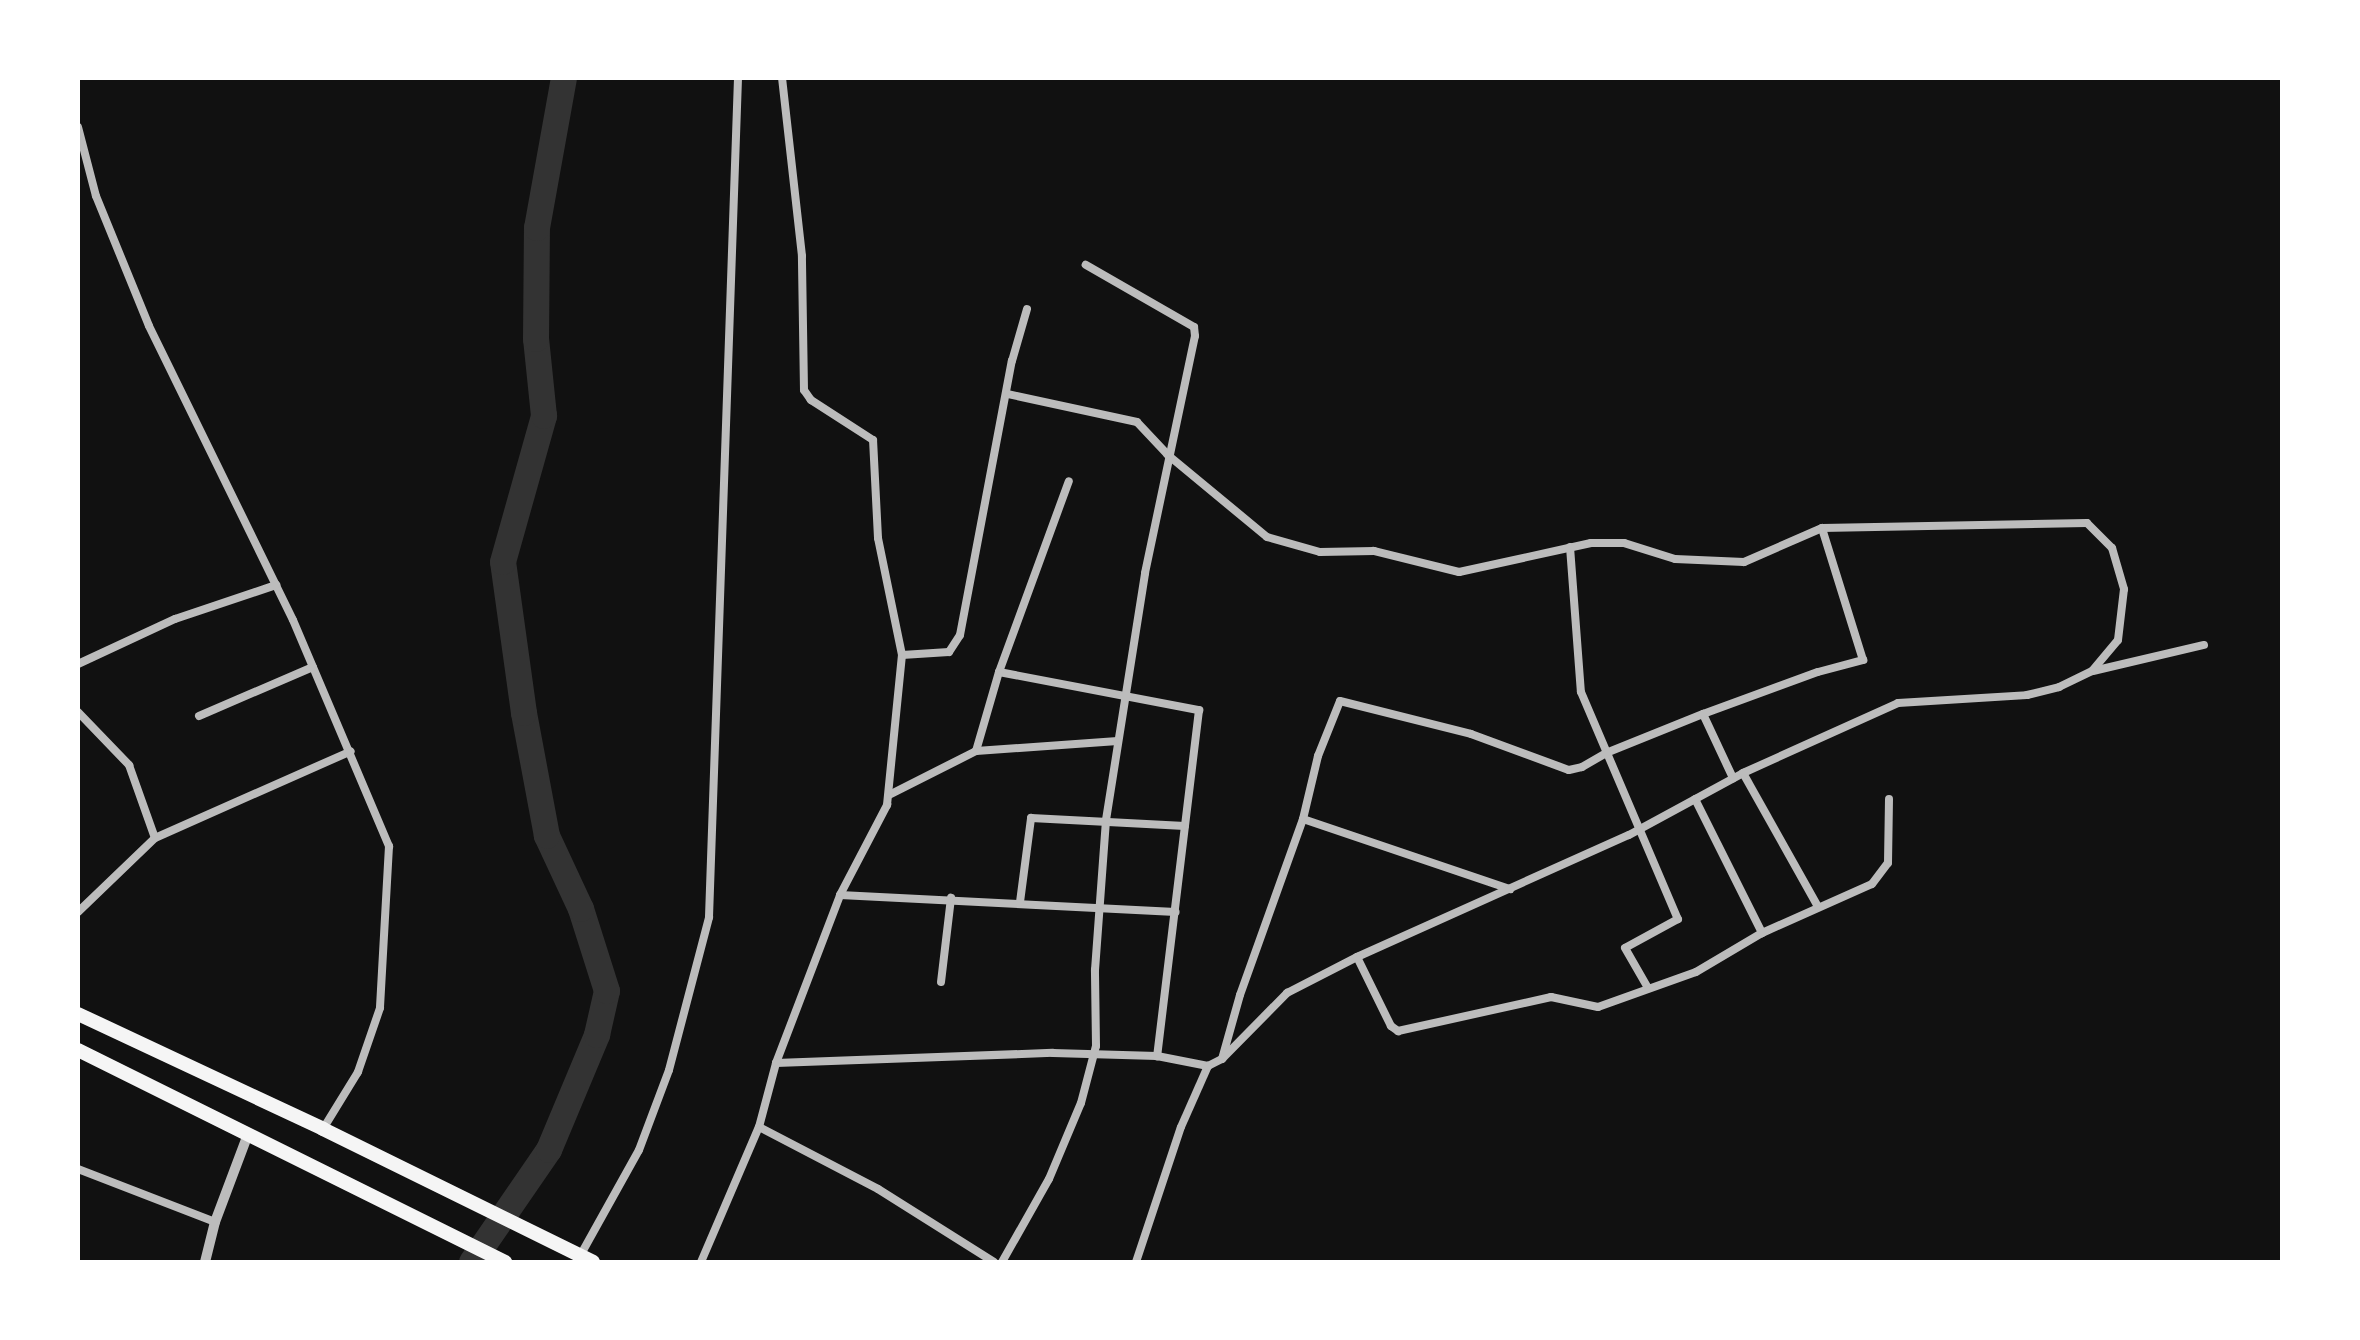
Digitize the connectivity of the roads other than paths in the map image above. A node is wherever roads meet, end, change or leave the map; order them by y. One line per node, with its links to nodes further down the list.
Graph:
1 (738, 78): 60 (street)
2 (782, 78): 13 (street)
3 (78, 127): 11 (street)
4 (1086, 265): 7 (street)
5 (1027, 309): 6 (street)
6 (1007, 394): 7 (street); 13 (street)
7 (1168, 455): 10 (street); 18 (street)
8 (1069, 481): 17 (street)
9 (1822, 528): 10 (street); 16 (street); 20 (street)
10 (1570, 547): 25 (street)
11 (276, 585): 14 (street); 15 (street)
12 (2204, 645): 16 (street)
13 (902, 655): 28 (street)
14 (78, 664)
15 (313, 667): 21 (street); 23 (street)
16 (2092, 671): 26 (street)
17 (999, 672): 18 (street); 24 (street)
18 (1125, 697): 22 (street); 33 (street)
19 (79, 712): 35 (street)
20 (1703, 714): 25 (street); 27 (street)
21 (199, 716)
22 (1118, 741): 24 (street); 32 (street)
23 (351, 751): 35 (street); 56 (street)
24 (976, 751): 28 (street)
25 (1606, 753): 31 (street); 34 (street)
26 (1743, 773): 27 (street); 40 (street)
27 (1733, 778): 29 (street)
28 (889, 795): 37 (street)
29 (1695, 799): 34 (street); 44 (street)
30 (1889, 799): 40 (street)
31 (1303, 819): 36 (street); 52 (street)
32 (1106, 820): 33 (street); 39 (street); 41 (street)
33 (1185, 826): 43 (street)
34 (1640, 830): 36 (street); 47 (street)
35 (155, 838): 42 (street)
36 (1510, 889): 45 (street)
37 (840, 895): 38 (street); 53 (street)
38 (951, 898): 39 (street); 46 (street)
39 (1020, 902): 41 (street)
40 (1817, 905): 44 (street)
41 (1099, 909): 43 (street); 50 (street)
42 (78, 912)
43 (1176, 912): 51 (street)
44 (1762, 933): 47 (street)
45 (1357, 957): 47 (street); 52 (street)
46 (941, 982)
47 (1648, 988)
48 (78, 1014): 56 (highway)
49 (78, 1050): 57 (highway)
50 (1093, 1054): 51 (street); 53 (street); 65 (street)
51 (1157, 1056): 54 (street)
52 (1222, 1059): 54 (street)
53 (776, 1063): 55 (street)
54 (1208, 1066): 66 (street)
55 (759, 1127): 63 (street); 64 (street)
56 (323, 1129): 60 (highway)
57 (248, 1134): 59 (street); 62 (highway)
58 (78, 1169): 59 (street)
59 (215, 1222): 61 (street)
60 (587, 1259)
61 (205, 1262)
62 (505, 1262)
63 (701, 1262)
64 (994, 1262)
65 (1002, 1262)
66 (1136, 1262)

